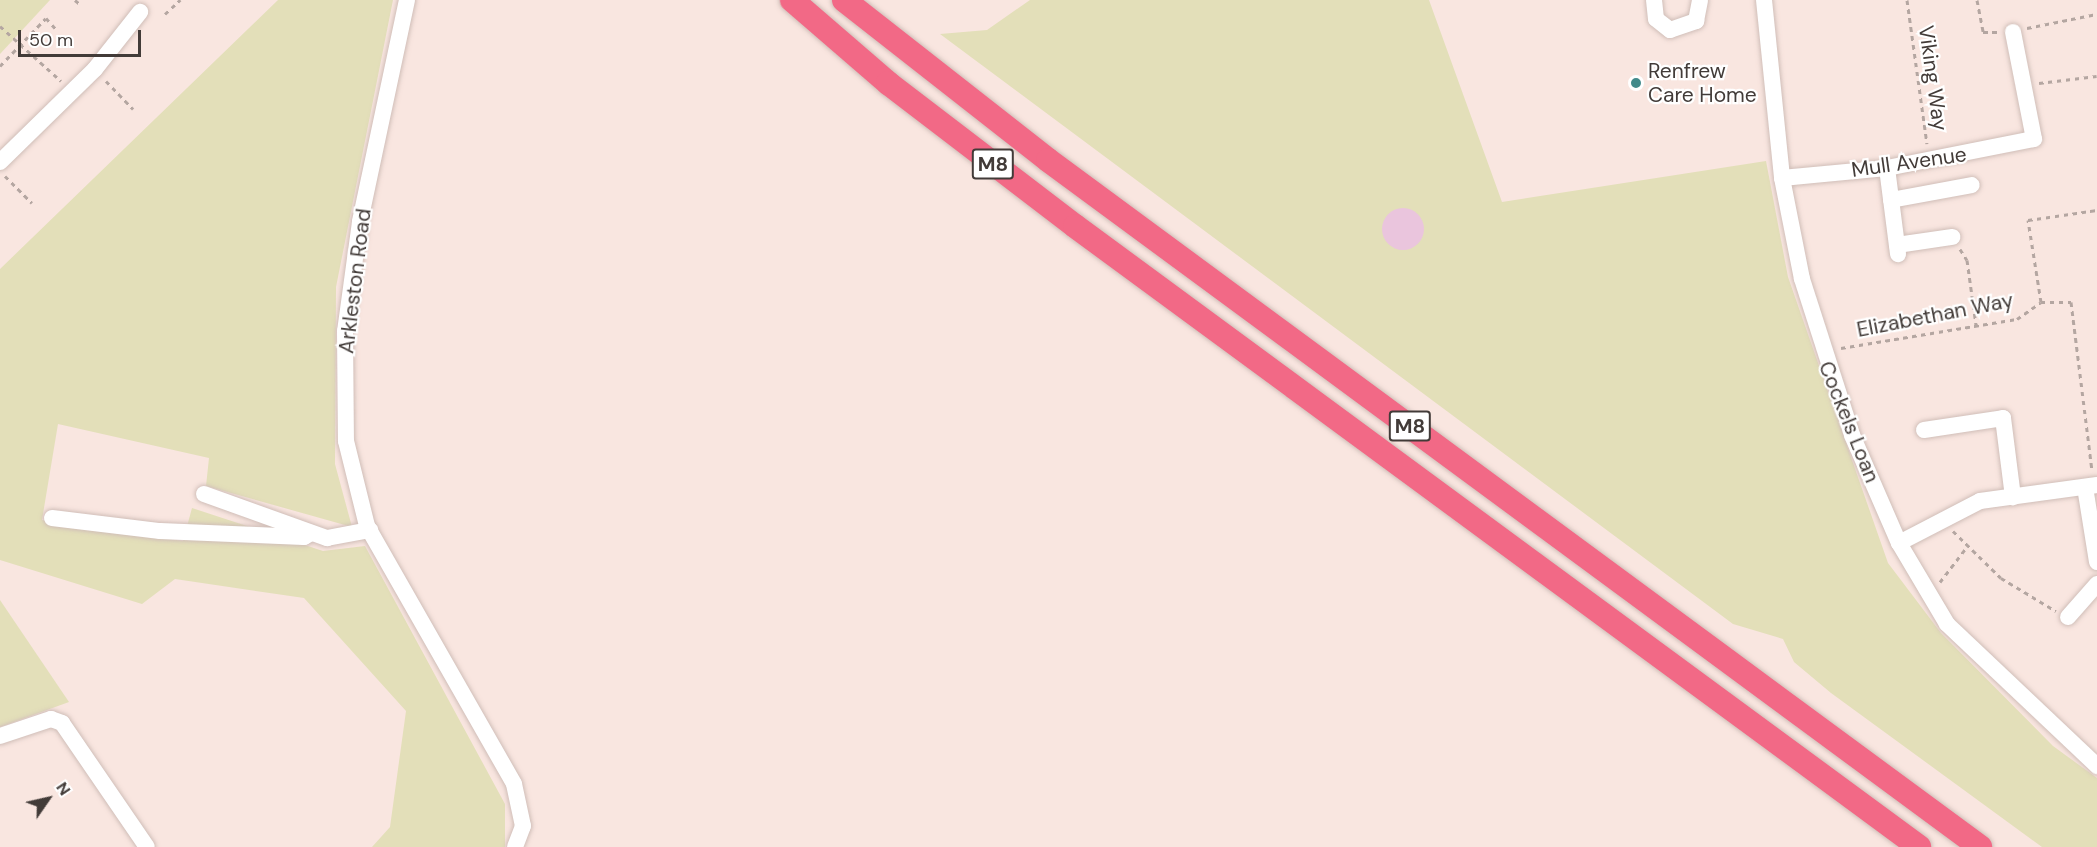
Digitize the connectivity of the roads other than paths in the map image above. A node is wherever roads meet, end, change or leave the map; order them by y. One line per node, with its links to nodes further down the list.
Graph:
1 (407, 0): 20 (street, Arkleston Road)
2 (792, 0): 30 (highway, M8)
3 (844, 0): 31 (highway, M8)
4 (1654, 0): 5 (street)
5 (1700, 0)
6 (1764, 0): 11 (street, Cockels Loan)
7 (140, 12): 9 (street)
8 (2013, 32): 10 (street, Mull Avenue)
9 (0, 162)
10 (1887, 168): 11 (street, Mull Avenue); 13 (street)
11 (1782, 178): 22 (street, Cockels Loan)
12 (1972, 185): 13 (street)
13 (1891, 200): 14 (street)
14 (1952, 237)
15 (1923, 430): 18 (street)
16 (2092, 486): 18 (street); 23 (street)
17 (204, 494): 21 (street)
18 (2013, 497): 22 (street)
19 (52, 518): 21 (street)
20 (370, 530): 21 (street); 29 (street, Arkleston Road)
21 (311, 533)
22 (1899, 543): 27 (street, Cockels Loan)
23 (2097, 562)
24 (2097, 584): 25 (street)
25 (2068, 618)
26 (0, 736): 28 (street)
27 (2097, 766)
28 (147, 847)
29 (515, 847)
30 (1919, 847)
31 (1980, 847)

